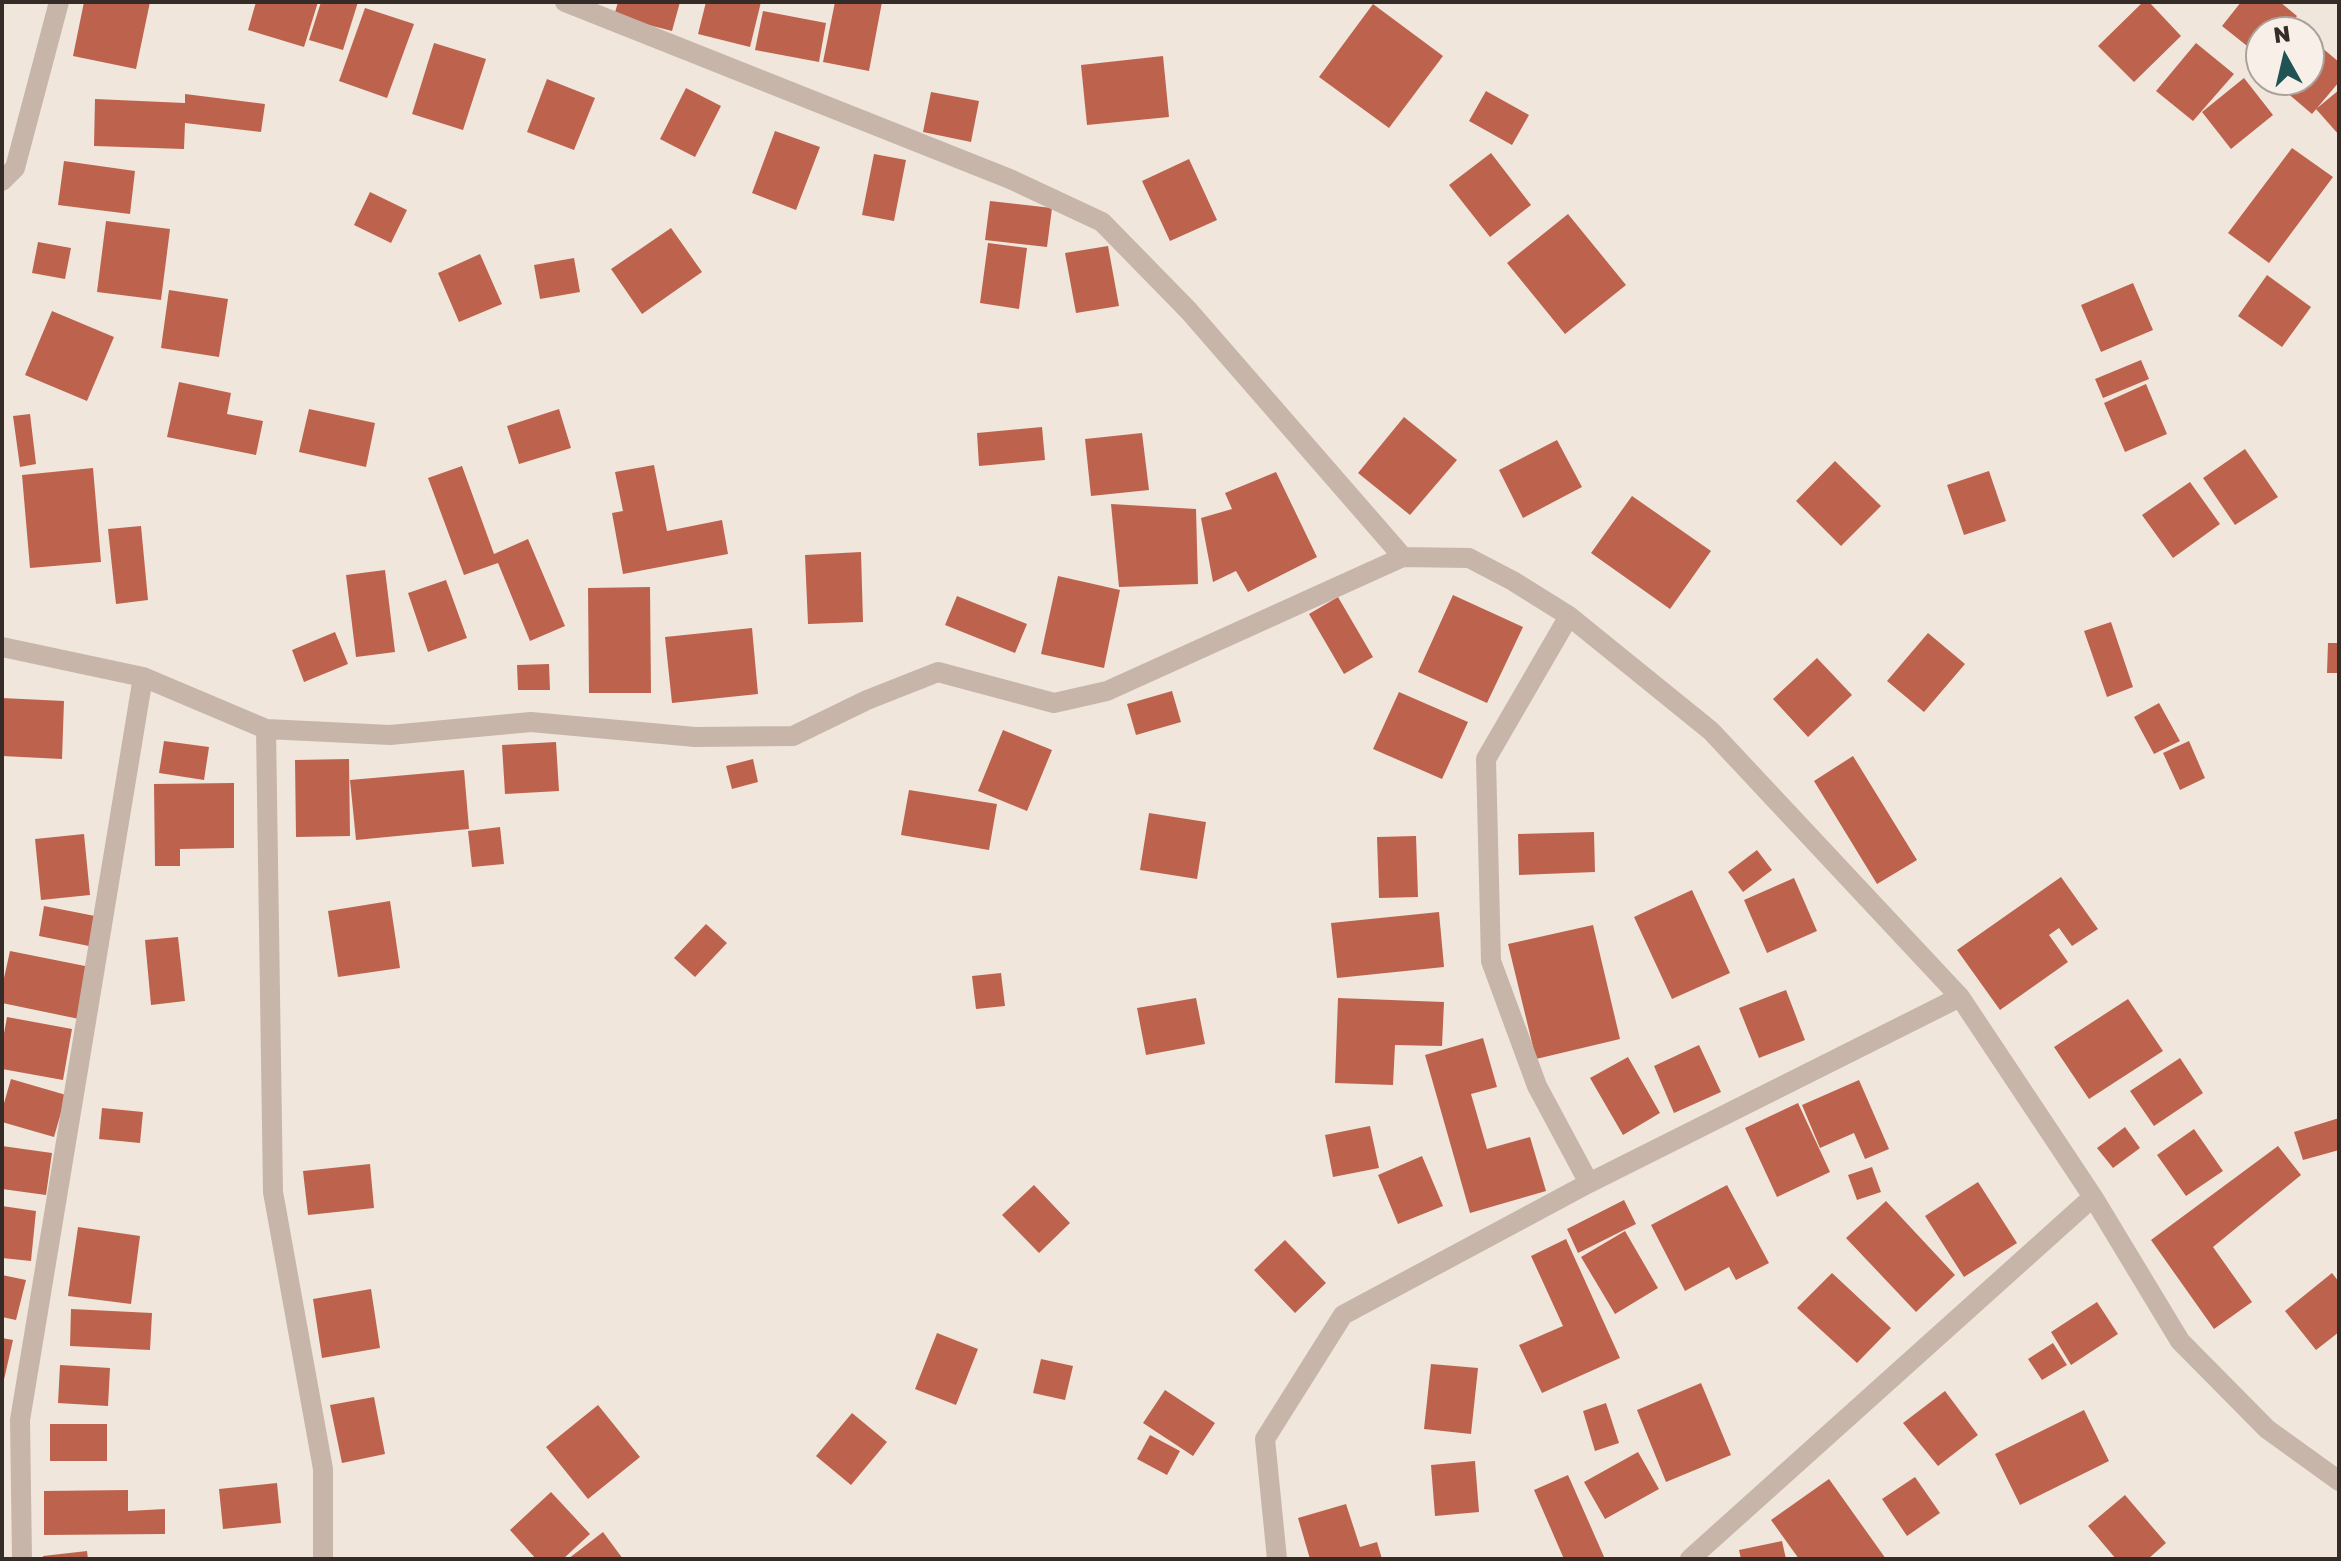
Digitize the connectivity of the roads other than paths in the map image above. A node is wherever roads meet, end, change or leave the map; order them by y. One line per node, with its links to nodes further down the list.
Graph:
1 (59, 2): 3 (street)
2 (565, 2): 4 (street)
3 (2, 181)
4 (1403, 557): 5 (street); 8 (street)
5 (1569, 616): 9 (street); 10 (street)
6 (2, 647): 7 (street)
7 (143, 677): 8 (street); 12 (street)
8 (266, 729): 15 (street)
9 (1960, 997): 10 (street); 11 (street)
10 (1589, 1183): 16 (street)
11 (2093, 1197): 13 (street); 17 (street)
12 (11, 1418): 14 (street)
13 (2339, 1481)
14 (22, 1559)
15 (323, 1559)
16 (1277, 1559)
17 (1690, 1559)

